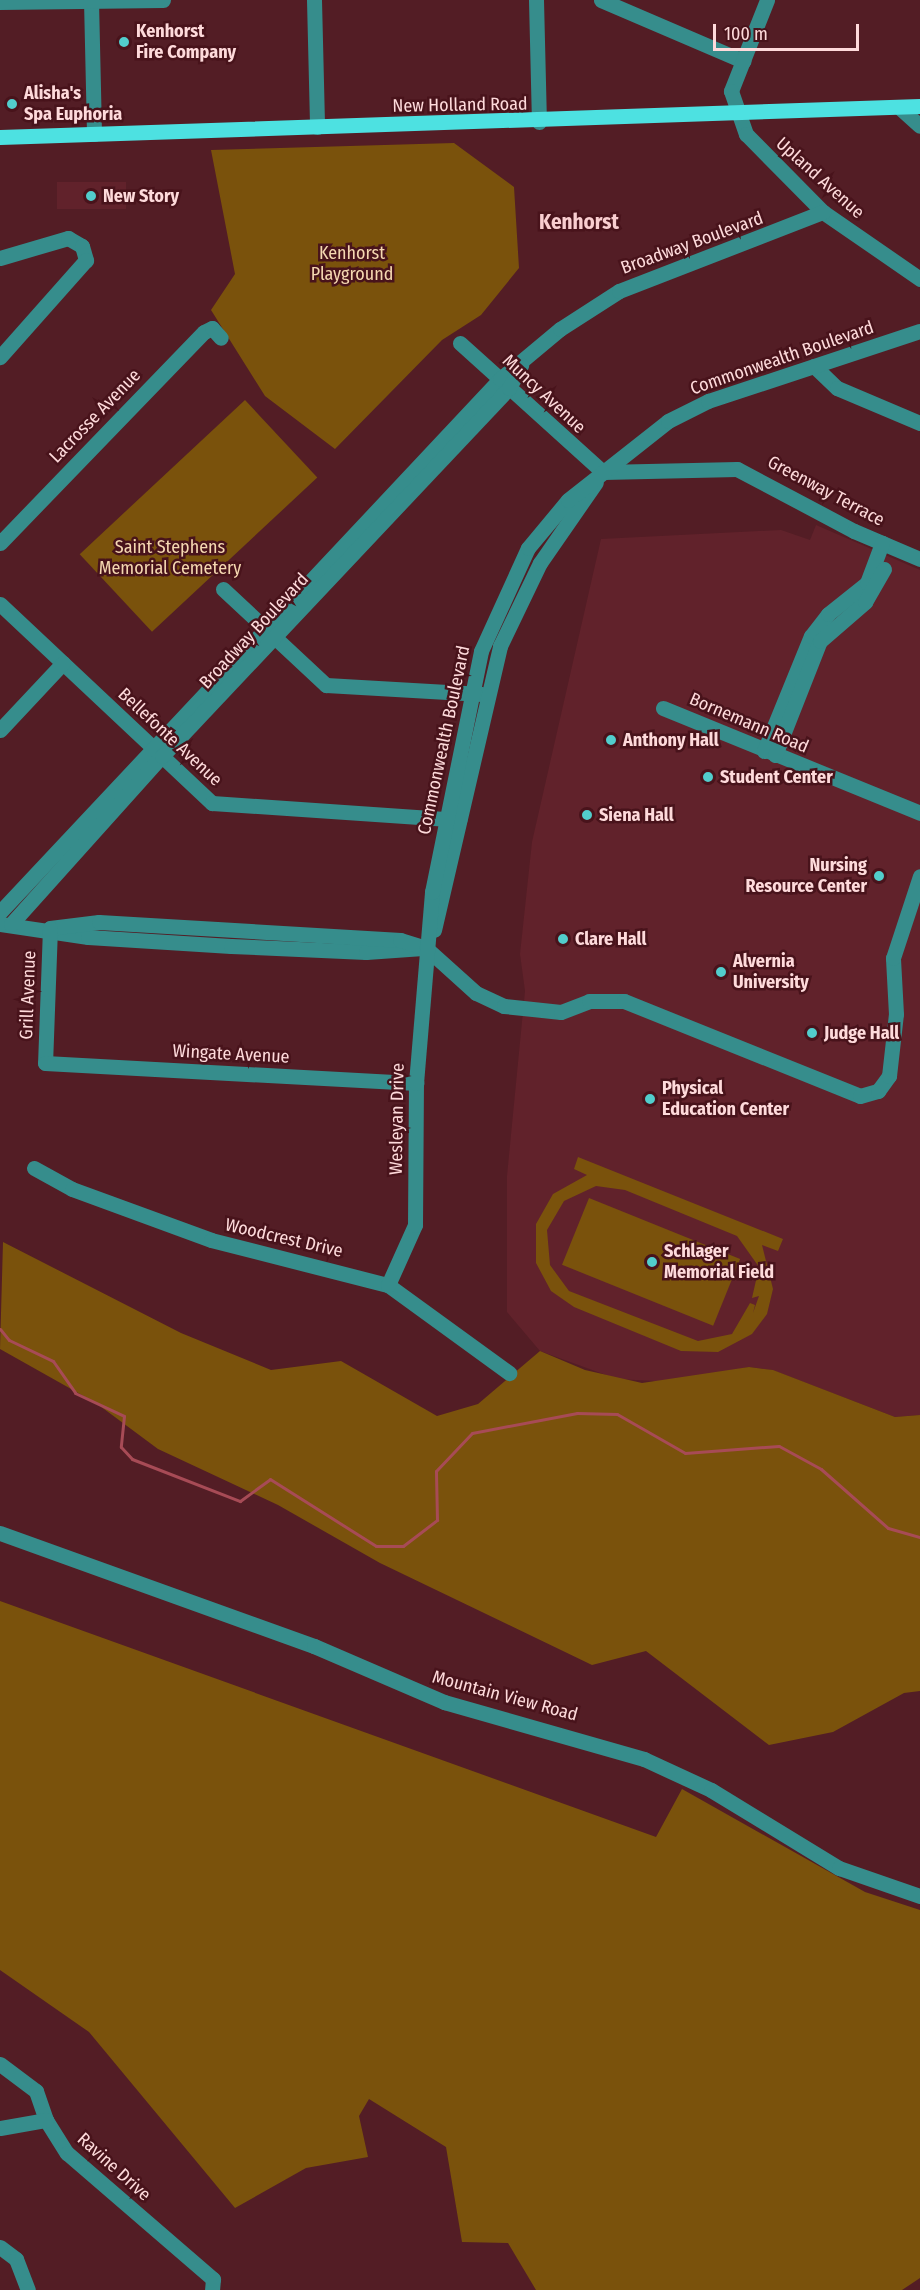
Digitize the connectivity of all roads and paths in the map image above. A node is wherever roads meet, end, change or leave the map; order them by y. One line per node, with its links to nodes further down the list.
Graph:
1 (163, 0): 6 (street)
2 (314, 0): 14 (street)
3 (536, 0): 12 (street)
4 (601, 0): 8 (street)
5 (767, 0): 8 (street, Upland Avenue)
6 (92, 1): 7 (street); 15 (street)
7 (0, 2)
8 (742, 61): 11 (street, Upland Avenue)
9 (920, 106): 10 (main road, New Holland Road)
10 (901, 109): 11 (main road, New Holland Road); 13 (street)
11 (737, 113): 12 (main road, New Holland Road); 17 (street, Upland Avenue)
12 (539, 122): 14 (main road, New Holland Road)
13 (920, 126)
14 (317, 127): 15 (main road, New Holland Road)
15 (94, 134): 16 (main road, New Holland Road)
16 (0, 137)
17 (823, 212): 19 (street, Upland Avenue); 25 (street, Broadway Boulevard)
18 (0, 258): 23 (street)
19 (920, 279)
20 (920, 332): 24 (street, Commonwealth Boulevard)
21 (221, 338): 28 (street, Lacrosse Avenue)
22 (460, 343): 25 (street, Muncy Avenue)
23 (0, 357)
24 (814, 366): 26 (street); 27 (street, Commonwealth Boulevard)
25 (505, 384): 27 (street, Muncy Avenue); 33 (street, Broadway Boulevard)
26 (920, 423)
27 (603, 472): 29 (street, Greenway Terrace); 35 (street, Commonwealth Boulevard)
28 (0, 543)
29 (887, 545): 30 (street, Greenway Terrace); 39 (street)
30 (920, 559)
31 (224, 589): 33 (street)
32 (0, 604): 34 (street, Bellefonte Avenue)
33 (270, 632): 35 (street); 38 (street, Broadway Boulevard)
34 (63, 663): 37 (street); 38 (street, Bellefonte Avenue)
35 (480, 694): 41 (street, Commonwealth Boulevard)
36 (663, 708): 39 (street, Bornemann Road)
37 (0, 730)
38 (157, 751): 41 (street, Bellefonte Avenue); 43 (street, Broadway Boulevard); 44 (street, Broadway Boulevard)
39 (770, 753): 40 (street, Bornemann Road)
40 (920, 813)
41 (453, 820): 46 (street, Commonwealth Boulevard)
42 (920, 876): 46 (street)
43 (0, 912)
44 (6, 924): 45 (street)
45 (50, 928): 46 (street); 47 (street, Grill Avenue)
46 (426, 948): 48 (street, Wesleyan Drive)
47 (45, 1064): 48 (street, Wingate Avenue)
48 (416, 1083): 50 (street, Wesleyan Drive)
49 (34, 1168): 50 (street, Woodcrest Drive)
50 (388, 1285): 51 (street, Woodcrest Drive)
51 (509, 1372)
52 (0, 1533): 53 (street, Mountain View Road)
53 (920, 1896)
54 (0, 2064): 55 (street, Ravine Drive)
55 (46, 2120): 56 (street); 59 (street, Ravine Drive)
56 (0, 2128)
57 (0, 2247): 58 (street)
58 (28, 2290)
59 (212, 2290)

